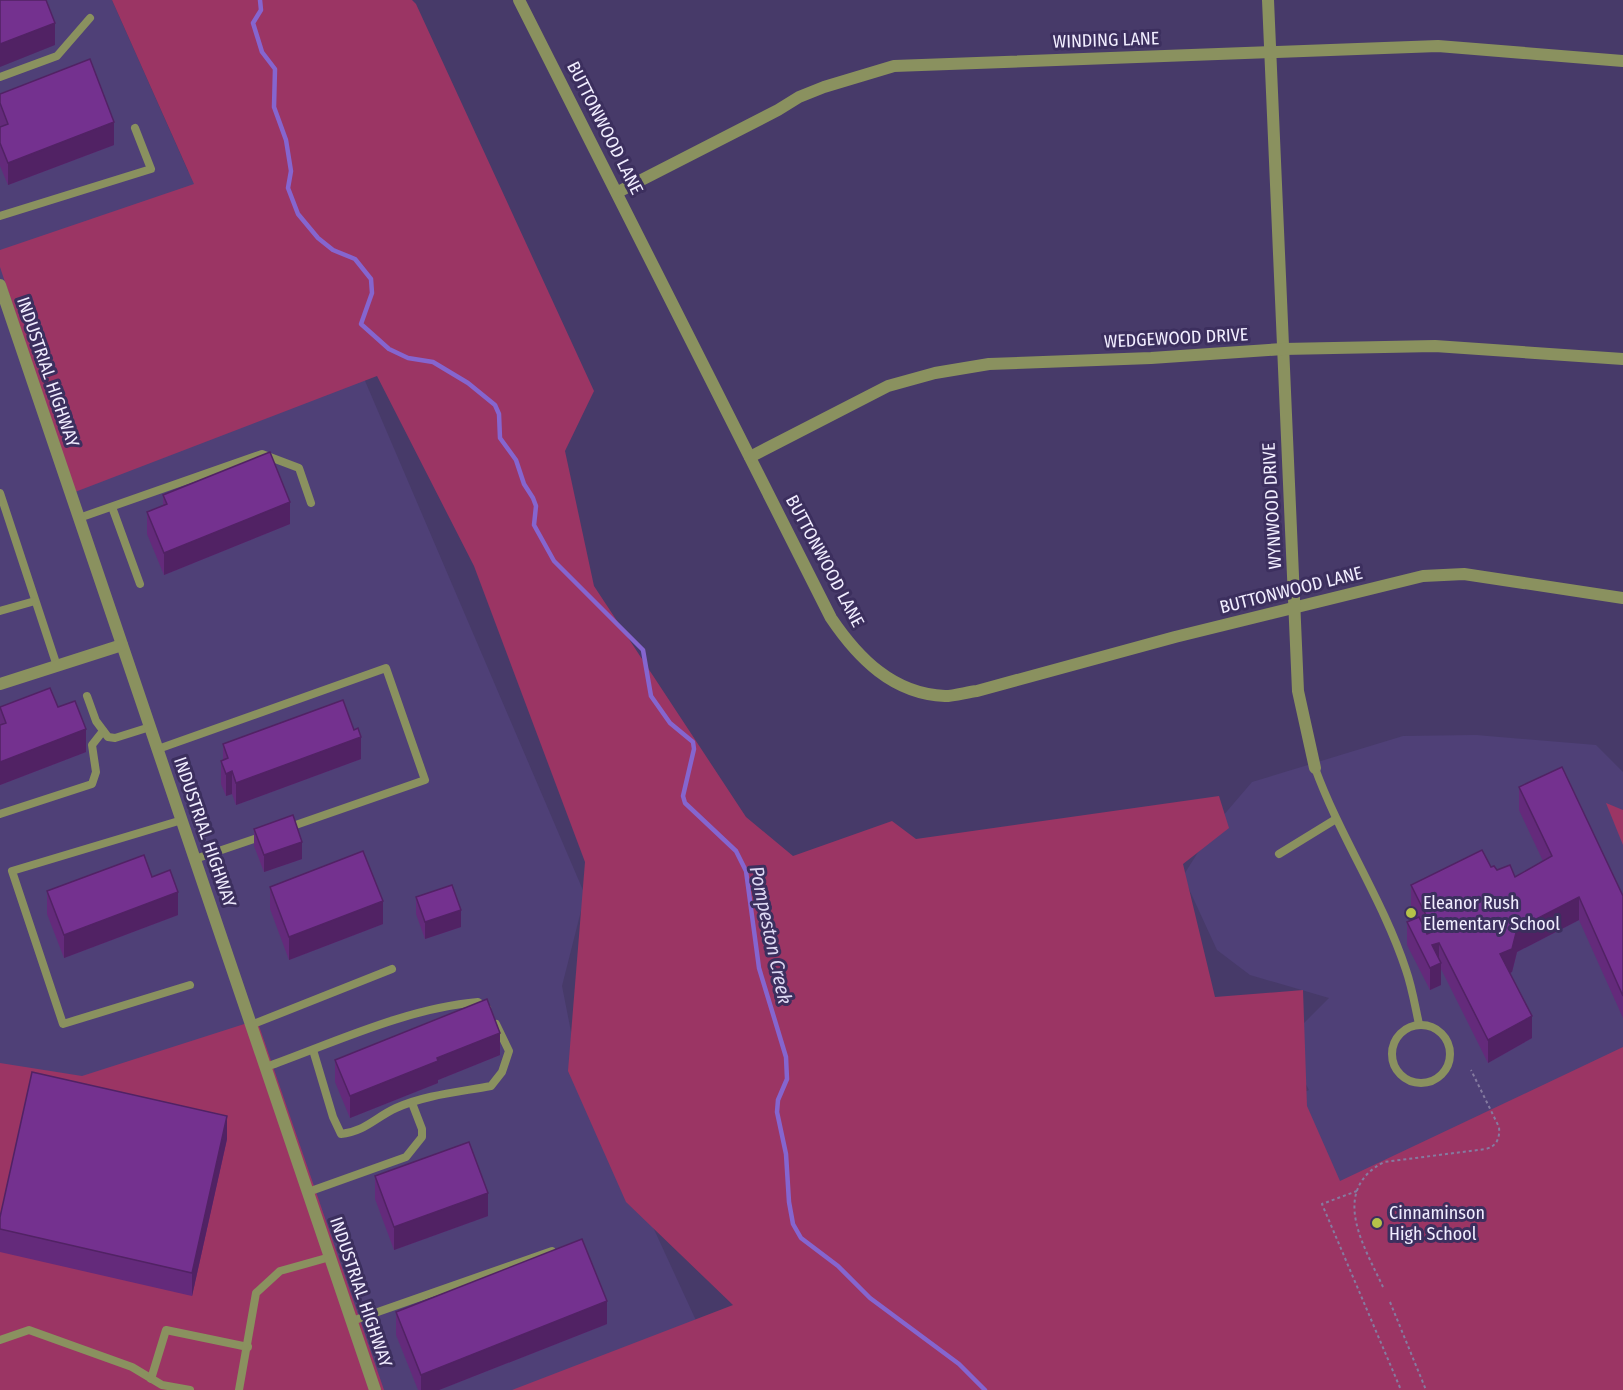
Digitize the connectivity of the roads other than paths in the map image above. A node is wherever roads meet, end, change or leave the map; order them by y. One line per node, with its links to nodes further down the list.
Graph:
1 (519, 0): 8 (street, BUTTONWOOD LANE)
2 (1268, 0): 4 (street, WYNWOOD DRIVE)
3 (90, 18): 6 (lane)
4 (1270, 51): 5 (street, WINDING LANE); 8 (street, WINDING LANE); 11 (street, WYNWOOD DRIVE)
5 (1623, 61)
6 (0, 77)
7 (135, 128): 9 (lane)
8 (618, 192): 13 (street, BUTTONWOOD LANE)
9 (0, 216)
10 (0, 285): 17 (street, INDUSTRIAL HIGHWAY)
11 (1283, 349): 12 (street, WEDGEWOOD DRIVE); 13 (street, WEDGEWOOD DRIVE); 21 (street, WYNWOOD DRIVE)
12 (1623, 359)
13 (750, 457): 21 (street, BUTTONWOOD LANE)
14 (0, 493): 20 (lane)
15 (311, 503): 16 (lane)
16 (112, 507): 17 (lane); 18 (lane)
17 (79, 518): 23 (street, INDUSTRIAL HIGHWAY)
18 (140, 584)
19 (1623, 598): 21 (street, BUTTONWOOD LANE)
20 (35, 601): 22 (lane); 24 (lane)
21 (1294, 609): 30 (street, WYNWOOD DRIVE)
22 (0, 611)
23 (122, 645): 24 (street); 27 (street, INDUSTRIAL HIGHWAY)
24 (57, 666): 25 (street)
25 (0, 684)
26 (87, 696): 28 (lane)
27 (150, 727): 28 (lane); 29 (street, INDUSTRIAL HIGHWAY)
28 (103, 731): 31 (lane)
29 (158, 749): 33 (street, INDUSTRIAL HIGHWAY); 34 (lane)
30 (1315, 768): 32 (lane, WYNWOOD DRIVE)
31 (0, 814)
32 (1336, 819): 36 (lane); 40 (lane, WYNWOOD DRIVE)
33 (182, 820): 37 (street, INDUSTRIAL HIGHWAY); 39 (lane)
34 (282, 829)
35 (272, 833): 37 (lane)
36 (1279, 854)
37 (195, 859): 41 (street, INDUSTRIAL HIGHWAY)
38 (392, 969): 41 (lane)
39 (189, 985)
40 (1419, 1024): 40 (lane)
41 (251, 1025): 43 (street, INDUSTRIAL HIGHWAY)
42 (313, 1050): 43 (lane); 44 (lane); 44 (lane)
43 (266, 1067): 45 (street, INDUSTRIAL HIGHWAY)
44 (412, 1103): 45 (lane)
45 (308, 1192): 47 (street, INDUSTRIAL HIGHWAY)
46 (560, 1248): 48 (lane)
47 (330, 1257): 48 (street, INDUSTRIAL HIGHWAY); 50 (lane)
48 (352, 1321): 54 (street, INDUSTRIAL HIGHWAY)
49 (0, 1340): 51 (lane)
50 (248, 1347): 51 (lane); 53 (lane)
51 (151, 1379): 52 (lane)
52 (190, 1390)
53 (239, 1390)
54 (375, 1390)

